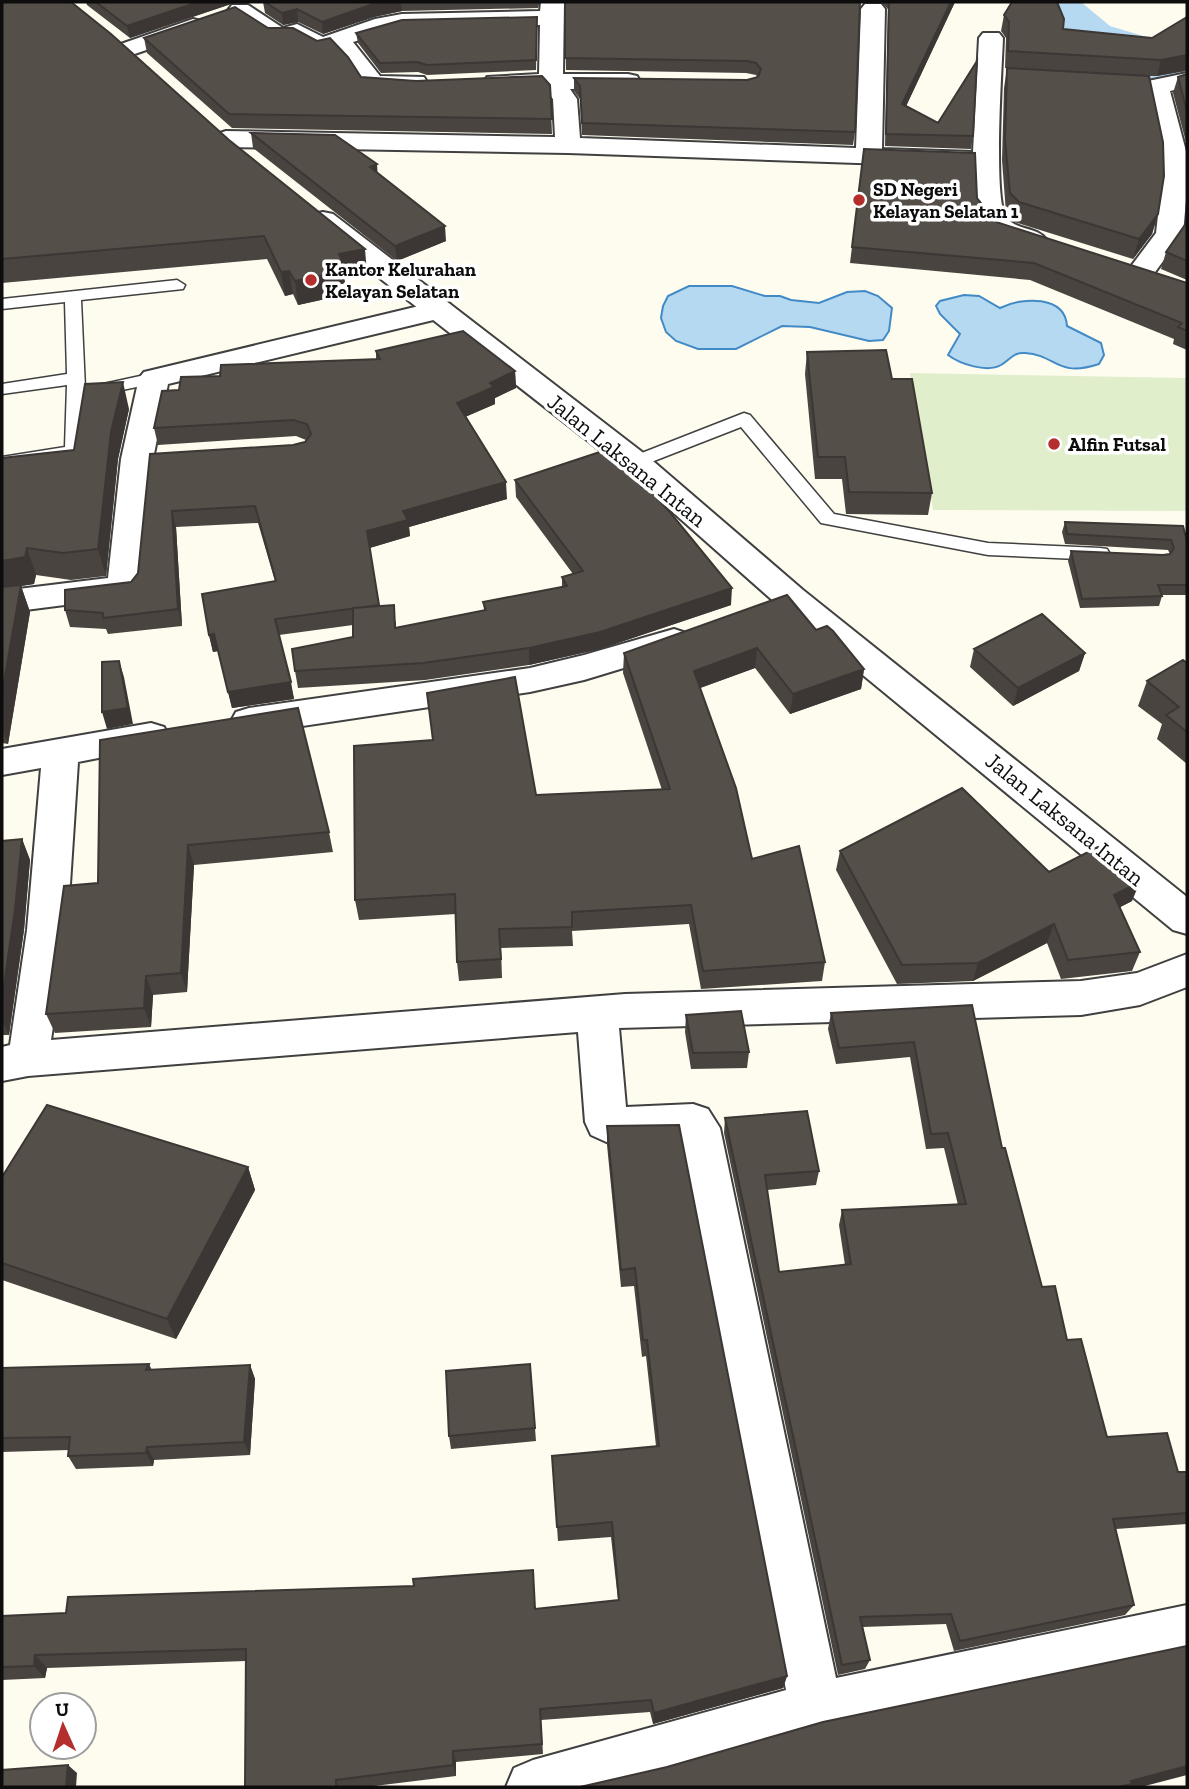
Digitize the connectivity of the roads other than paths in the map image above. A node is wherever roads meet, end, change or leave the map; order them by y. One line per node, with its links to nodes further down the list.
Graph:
1 (265, 2): 3 (street)
2 (873, 9): 17 (street)
3 (240, 10): 6 (street); 7 (street)
4 (551, 10): 6 (street); 10 (street)
5 (991, 38): 8 (street)
6 (336, 40): 15 (street)
7 (155, 76)
8 (989, 77): 9 (street); 18 (street)
9 (1017, 78)
10 (551, 80): 11 (street); 12 (street); 16 (street)
11 (648, 82)
12 (471, 83)
13 (1169, 83): 14 (street); 22 (street)
14 (1129, 84)
15 (444, 85)
16 (568, 145): 17 (street); 19 (street)
17 (869, 155): 18 (street)
18 (986, 160): 21 (street)
19 (264, 172)
20 (303, 204): 26 (street, Jalan Laksana Intan)
21 (1052, 246)
22 (1140, 274)
23 (177, 285): 24 (lane)
24 (74, 296): 25 (lane); 28 (lane)
25 (2, 304)
26 (440, 310): 27 (street); 31 (street, Jalan Laksana Intan)
27 (154, 378): 28 (lane); 34 (street)
28 (76, 387): 29 (lane); 30 (lane)
29 (2, 389)
30 (2, 463)
31 (635, 463): 32 (lane); 33 (street, Jalan Laksana Intan)
32 (1119, 555)
33 (791, 598): 35 (street); 41 (street, Jalan Laksana Intan)
34 (2, 602)
35 (754, 612)
36 (706, 630): 37 (street)
37 (219, 725)
38 (180, 732): 39 (street)
39 (61, 751): 40 (street); 44 (street)
40 (2, 762)
41 (1187, 919)
42 (1187, 971): 43 (street)
43 (597, 1014): 44 (street); 46 (street)
44 (15, 1062)
45 (1187, 1631): 46 (street)
46 (816, 1708): 47 (street)
47 (533, 1787)

